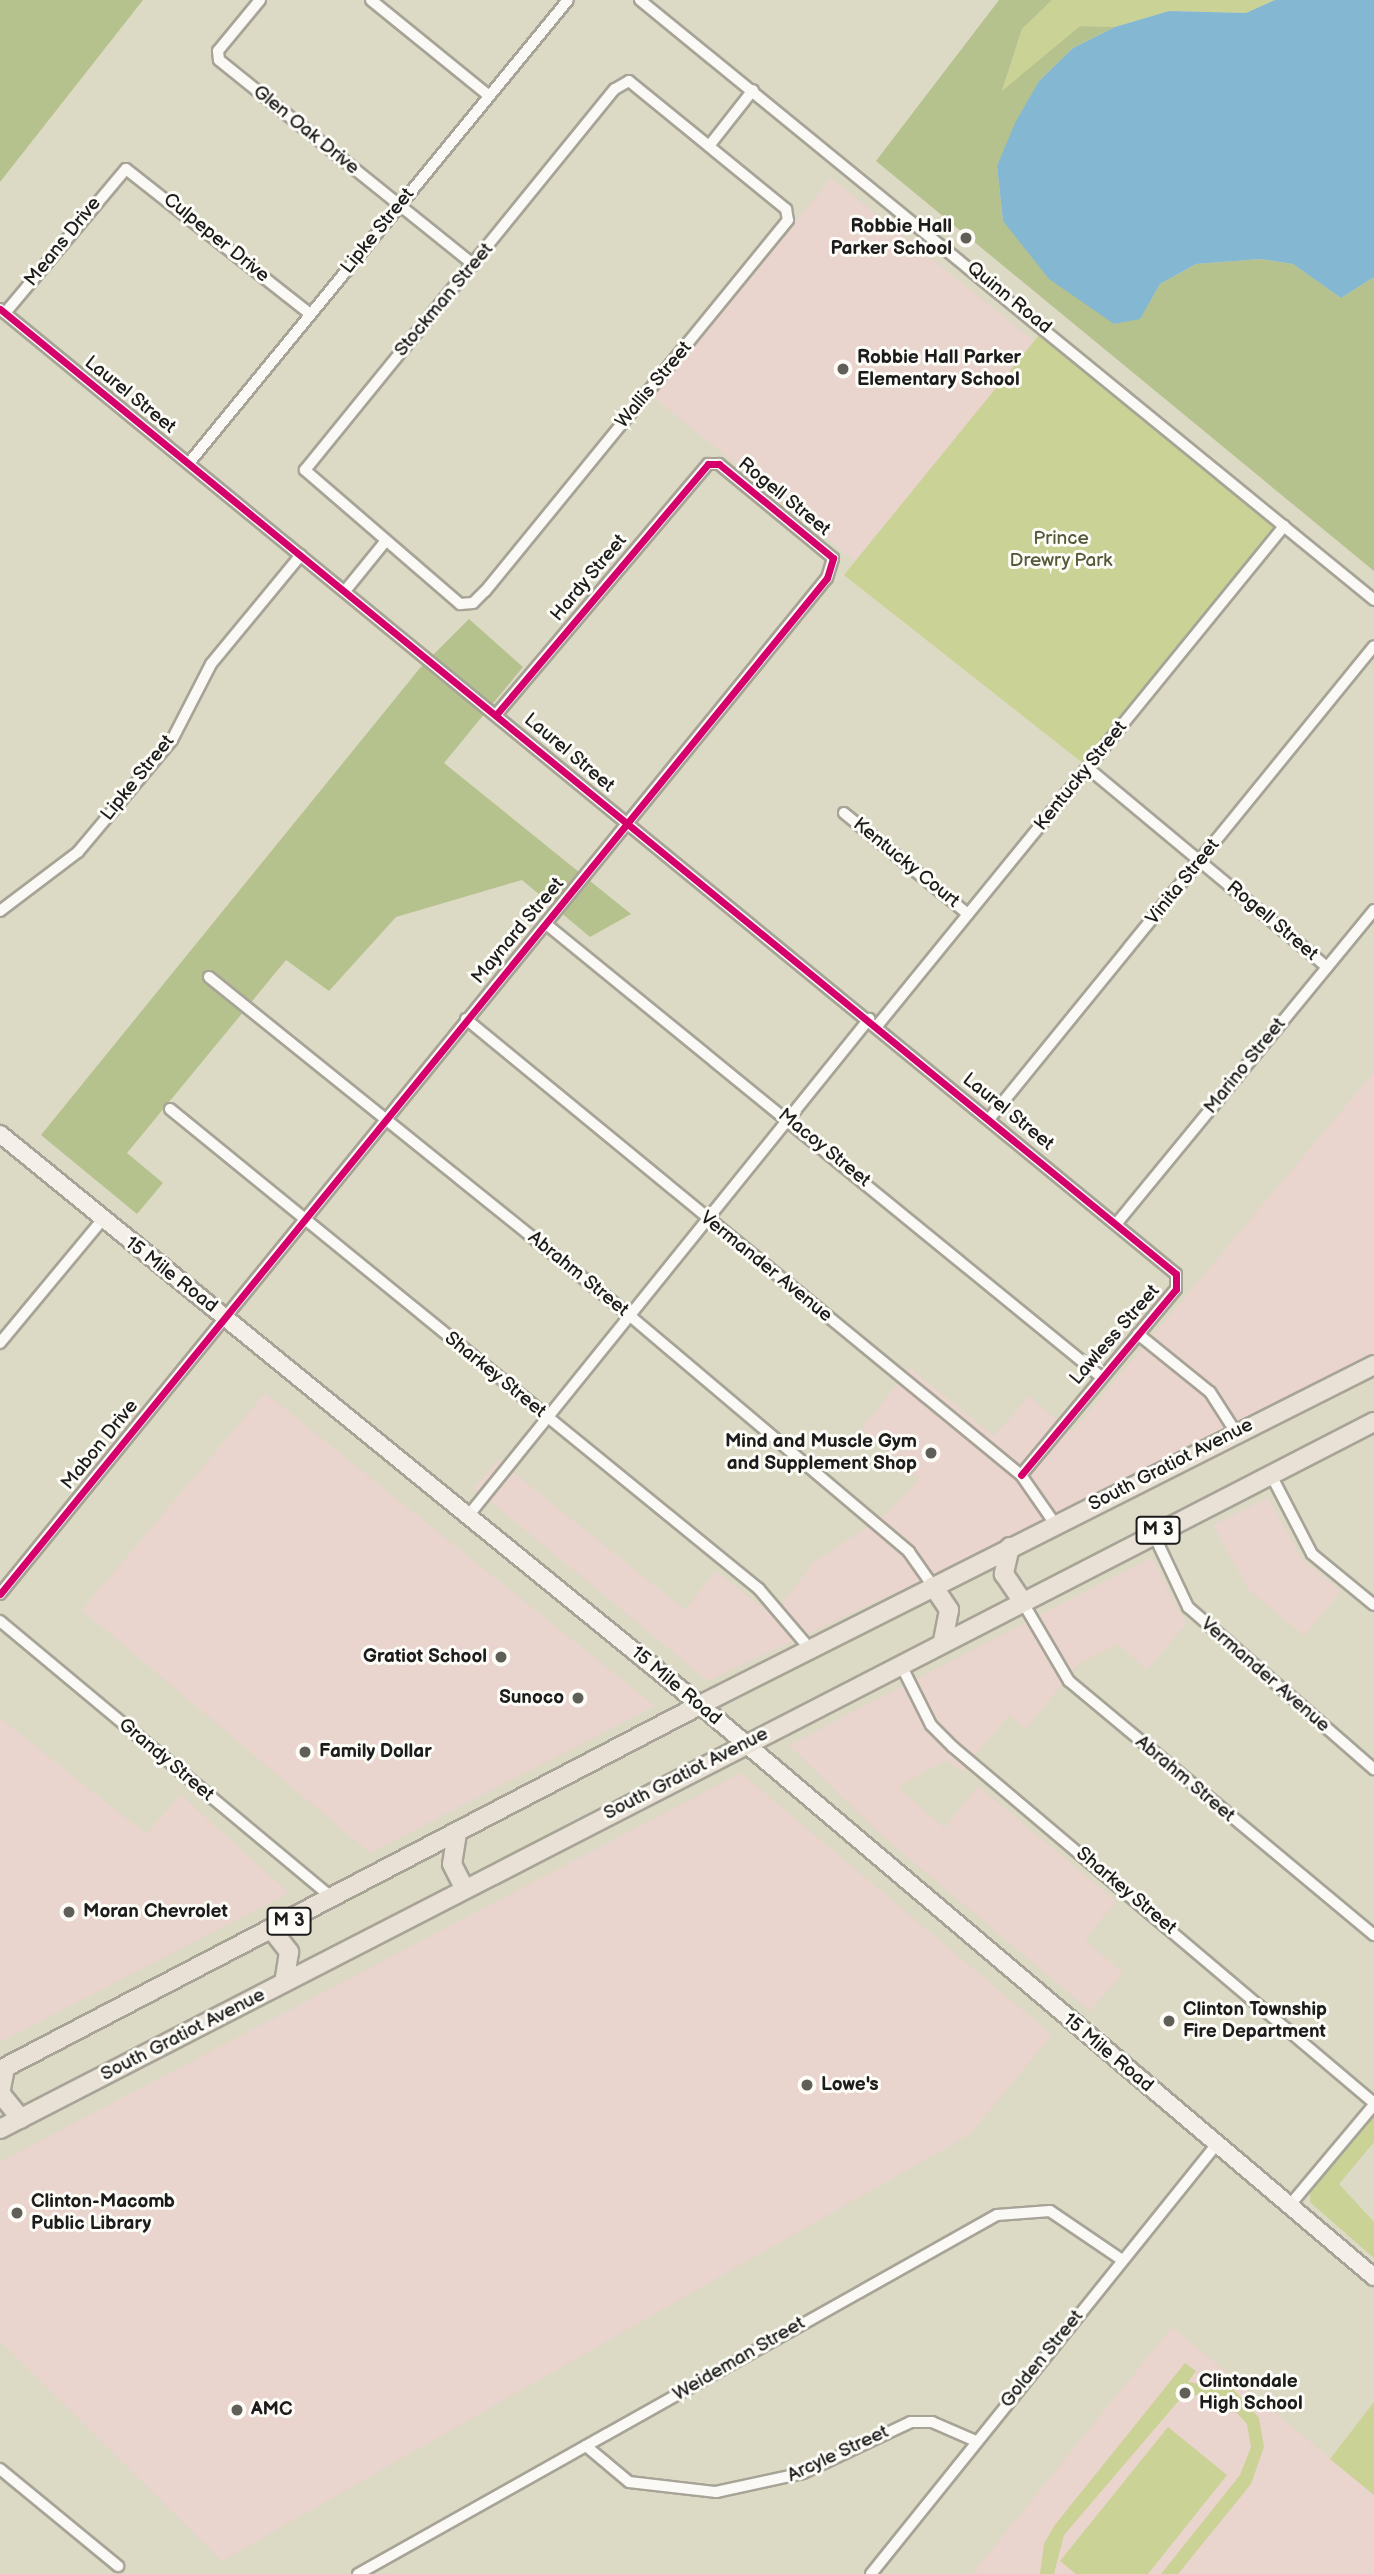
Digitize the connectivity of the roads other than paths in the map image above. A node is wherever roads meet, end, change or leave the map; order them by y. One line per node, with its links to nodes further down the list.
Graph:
1 (260, 0): 9 (street, Glen Oak Drive)
2 (371, 0): 6 (street)
3 (568, 0): 6 (street, Lipke Street)
4 (640, 0): 5 (street, Quinn Road)
5 (753, 90): 7 (street); 15 (street, Quinn Road)
6 (488, 95): 9 (street, Lipke Street)
7 (709, 146): 10 (street, Stockman Street); 16 (street, Wallis Street)
8 (121, 171): 11 (street, Means Drive); 12 (street, Culpeper Drive)
9 (400, 205): 10 (street); 12 (street, Lipke Street)
10 (474, 265): 16 (street, Stockman Street)
11 (2, 311): 13 (street, Laurel Street)
12 (310, 314): 13 (street, Lipke Street)
13 (189, 463): 17 (street, Laurel Street)
14 (708, 464): 18 (street, Rogell Street); 22 (street, Hardy Street)
15 (1284, 526): 20 (street, Quinn Road); 23 (street, Kentucky Street)
16 (384, 543): 19 (street)
17 (301, 555): 19 (street, Laurel Street); 28 (street, Lipke Street)
18 (834, 564): 25 (street, Maynard Street)
19 (345, 591): 22 (street, Laurel Street)
20 (1374, 600)
21 (1374, 646): 26 (street, Vinita Street)
22 (497, 714): 25 (street, Laurel Street)
23 (1088, 768): 26 (street, Rogell Street); 29 (street, Kentucky Street)
24 (844, 813): 29 (street, Kentucky Court)
25 (627, 821): 30 (street, Maynard Street); 34 (street, Laurel Street)
26 (1200, 861): 31 (street, Rogell Street); 37 (street, Vinita Street)
27 (1374, 910): 31 (street, Marino Street)
28 (0, 911)
29 (968, 914): 34 (street, Kentucky Street)
30 (546, 924): 33 (street, Maynard Street); 36 (street, Macoy Street)
31 (1327, 967): 43 (street, Marino Street)
32 (209, 977): 38 (street, Abrahm Street)
33 (466, 1019): 38 (street, Maynard Street); 41 (street, Vermander Avenue)
34 (873, 1023): 36 (street, Kentucky Street); 37 (street, Laurel Street)
35 (170, 1109): 40 (street, Sharkey Street)
36 (788, 1118): 41 (street, Kentucky Street); 49 (street, Macoy Street)
37 (990, 1118): 43 (street, Laurel Street)
38 (386, 1120): 40 (street, Maynard Street); 44 (street, Abrahm Street)
39 (0, 1134): 42 (main road, 15 Mile Road)
40 (303, 1219): 45 (street, Maynard Street); 50 (street, Sharkey Street)
41 (706, 1219): 44 (street, Kentucky Street); 54 (street, Vermander Avenue)
42 (102, 1220): 45 (main road, 15 Mile Road); 47 (street)
43 (1117, 1223): 46 (street, Lawless Street)
44 (629, 1315): 50 (street, Kentucky Street); 59 (street, Abrahm Street)
45 (224, 1317): 55 (main road, 15 Mile Road); 60 (street, Mabon Drive)
46 (1138, 1334): 49 (street, Lawless Street); 52 (street)
47 (0, 1343)
48 (1374, 1365): 52 (main road, South Gratiot Avenue / M 3)
49 (1099, 1375): 54 (street, Lawless Street)
50 (546, 1417): 55 (street, Kentucky Street); 65 (street, Sharkey Street)
51 (1374, 1422): 53 (main road, South Gratiot Avenue / M 3)
52 (1235, 1431): 56 (main road, South Gratiot Avenue / M 3)
53 (1270, 1473): 57 (main road, South Gratiot Avenue / M 3); 62 (street)
54 (1021, 1475): 56 (street, Vermander Avenue)
55 (468, 1516): 67 (main road, 15 Mile Road)
56 (1055, 1524): 58 (main road, South Gratiot Avenue / M 3)
57 (1153, 1533): 61 (main road, South Gratiot Avenue / M 3); 69 (street, Vermander Avenue)
58 (1010, 1547): 59 (main road, South Gratiot Avenue / M 3); 61 (main road)
59 (933, 1586): 64 (main road); 65 (main road, South Gratiot Avenue / M 3)
60 (0, 1594)
61 (1022, 1601): 64 (main road, South Gratiot Avenue / M 3); 74 (street, Abrahm Street)
62 (1374, 1605)
63 (0, 1621): 72 (street, Grandy Street)
64 (943, 1642): 66 (main road, South Gratiot Avenue / M 3)
65 (811, 1650): 67 (main road, South Gratiot Avenue / M 3)
66 (900, 1663): 68 (main road, South Gratiot Avenue / M 3); 77 (street, Sharkey Street)
67 (700, 1705): 68 (main road, 15 Mile Road); 70 (main road, South Gratiot Avenue / M 3)
68 (745, 1743): 71 (main road, South Gratiot Avenue / M 3); 80 (main road, 15 Mile Road)
69 (1374, 1769)
70 (457, 1833): 71 (main road); 72 (main road, South Gratiot Avenue / M 3)
71 (464, 1888): 75 (main road, South Gratiot Avenue / M 3)
72 (332, 1898): 73 (main road, South Gratiot Avenue / M 3)
73 (272, 1930): 75 (main road); 76 (main road, South Gratiot Avenue / M 3)
74 (1374, 1935)
75 (284, 1982): 78 (main road, South Gratiot Avenue / M 3)
76 (2, 2069): 78 (main road)
77 (1374, 2104): 81 (street)
78 (21, 2119): 79 (main road, South Gratiot Avenue / M 3)
79 (0, 2129)
80 (1216, 2145): 81 (main road, 15 Mile Road); 82 (street, Golden Street)
81 (1290, 2205): 83 (main road, 15 Mile Road)
82 (1122, 2260): 84 (street, Golden Street); 85 (street, Weideman Street)
83 (1374, 2277)
84 (976, 2441): 85 (street, Arcyle Street); 89 (street, Golden Street)
85 (586, 2446): 88 (street, Weideman Street)
86 (0, 2469): 87 (street)
87 (118, 2567)
88 (358, 2574)
89 (871, 2574)

